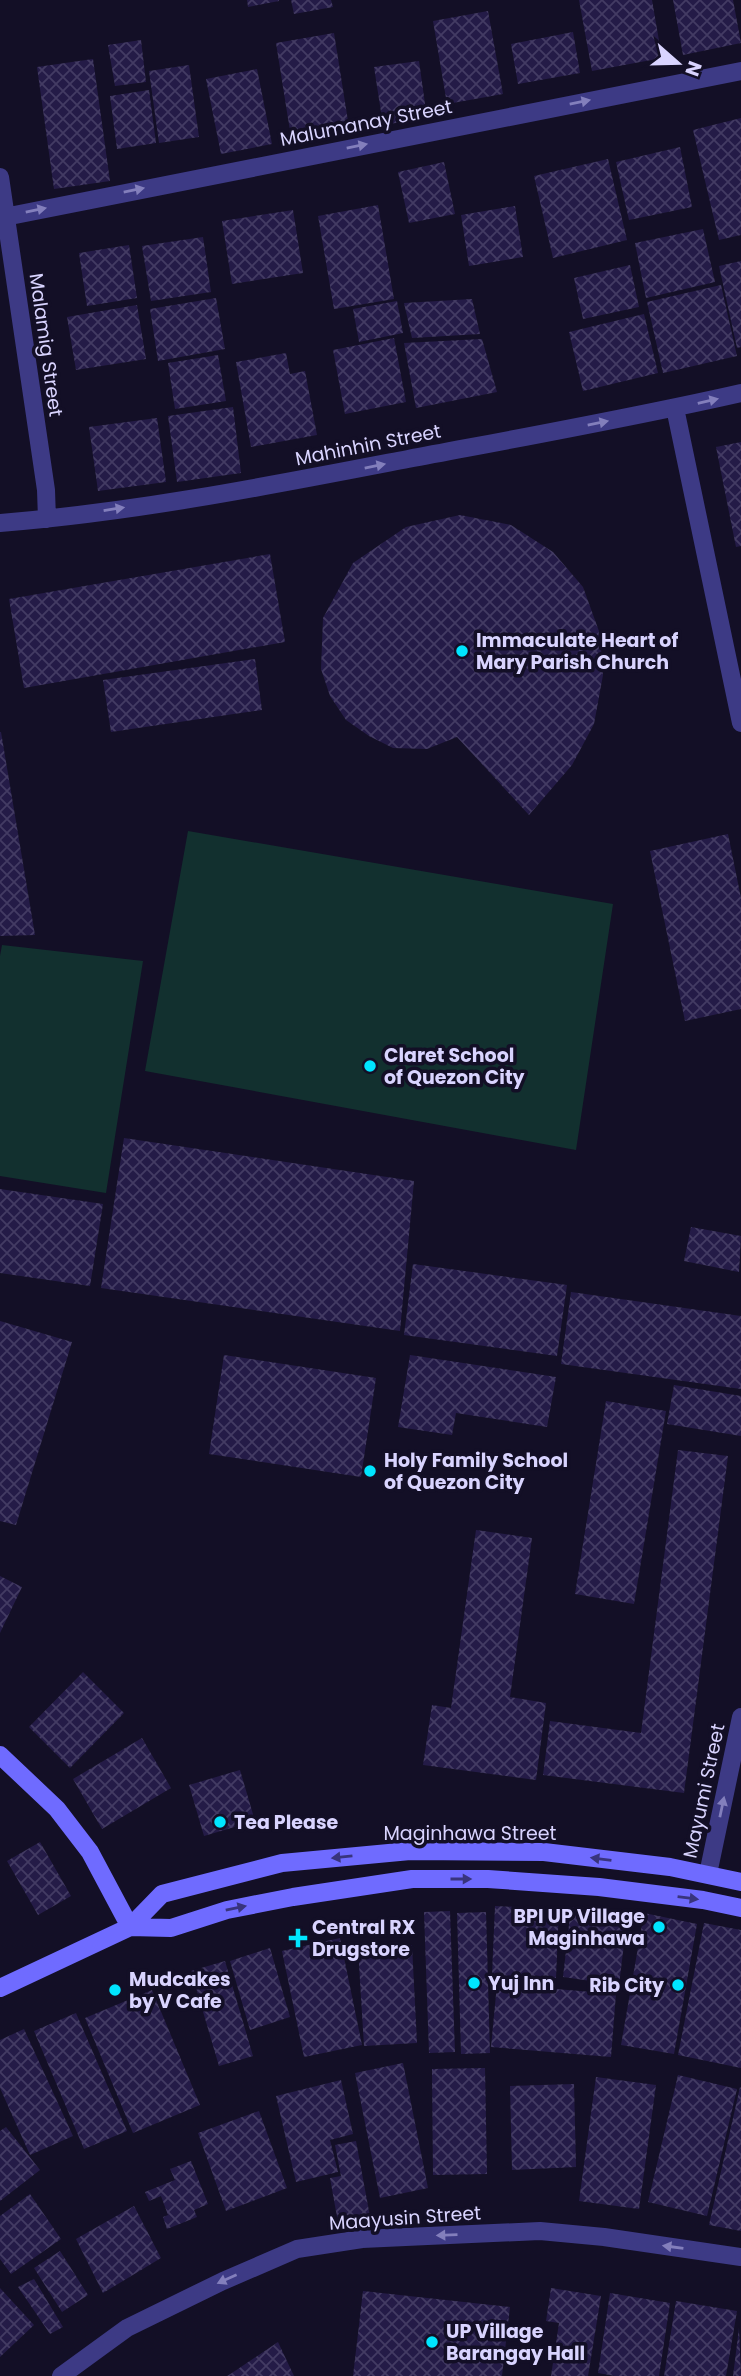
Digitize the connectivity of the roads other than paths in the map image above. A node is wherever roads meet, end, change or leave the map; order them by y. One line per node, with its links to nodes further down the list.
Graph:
1 (741, 71): 3 (street, Malumanay Street, one-way to 1)
2 (0, 177): 3 (street, Malamig Street)
3 (3, 218): 6 (street, Malamig Street)
4 (741, 393): 5 (street, Mahinhin Street, one-way to 4)
5 (675, 408): 6 (street, Mahinhin Street, one-way to 5); 8 (street)
6 (47, 519): 7 (street, Mahinhin Street)
7 (0, 523)
8 (740, 716)
9 (741, 1717): 11 (street, Mayumi Street, one-way to 9)
10 (0, 1755): 14 (street)
11 (708, 1874): 12 (street, Maginhawa Street); 14 (street, Maginhawa Street, one-way to 14)
12 (741, 1881)
13 (741, 1908): 14 (street, Maginhawa Street, one-way to 13)
14 (130, 1927): 15 (street, Maginhawa Street)
15 (0, 1988)
16 (741, 2257): 17 (street, Maayusin Street, one-way to 17)
17 (61, 2376)

